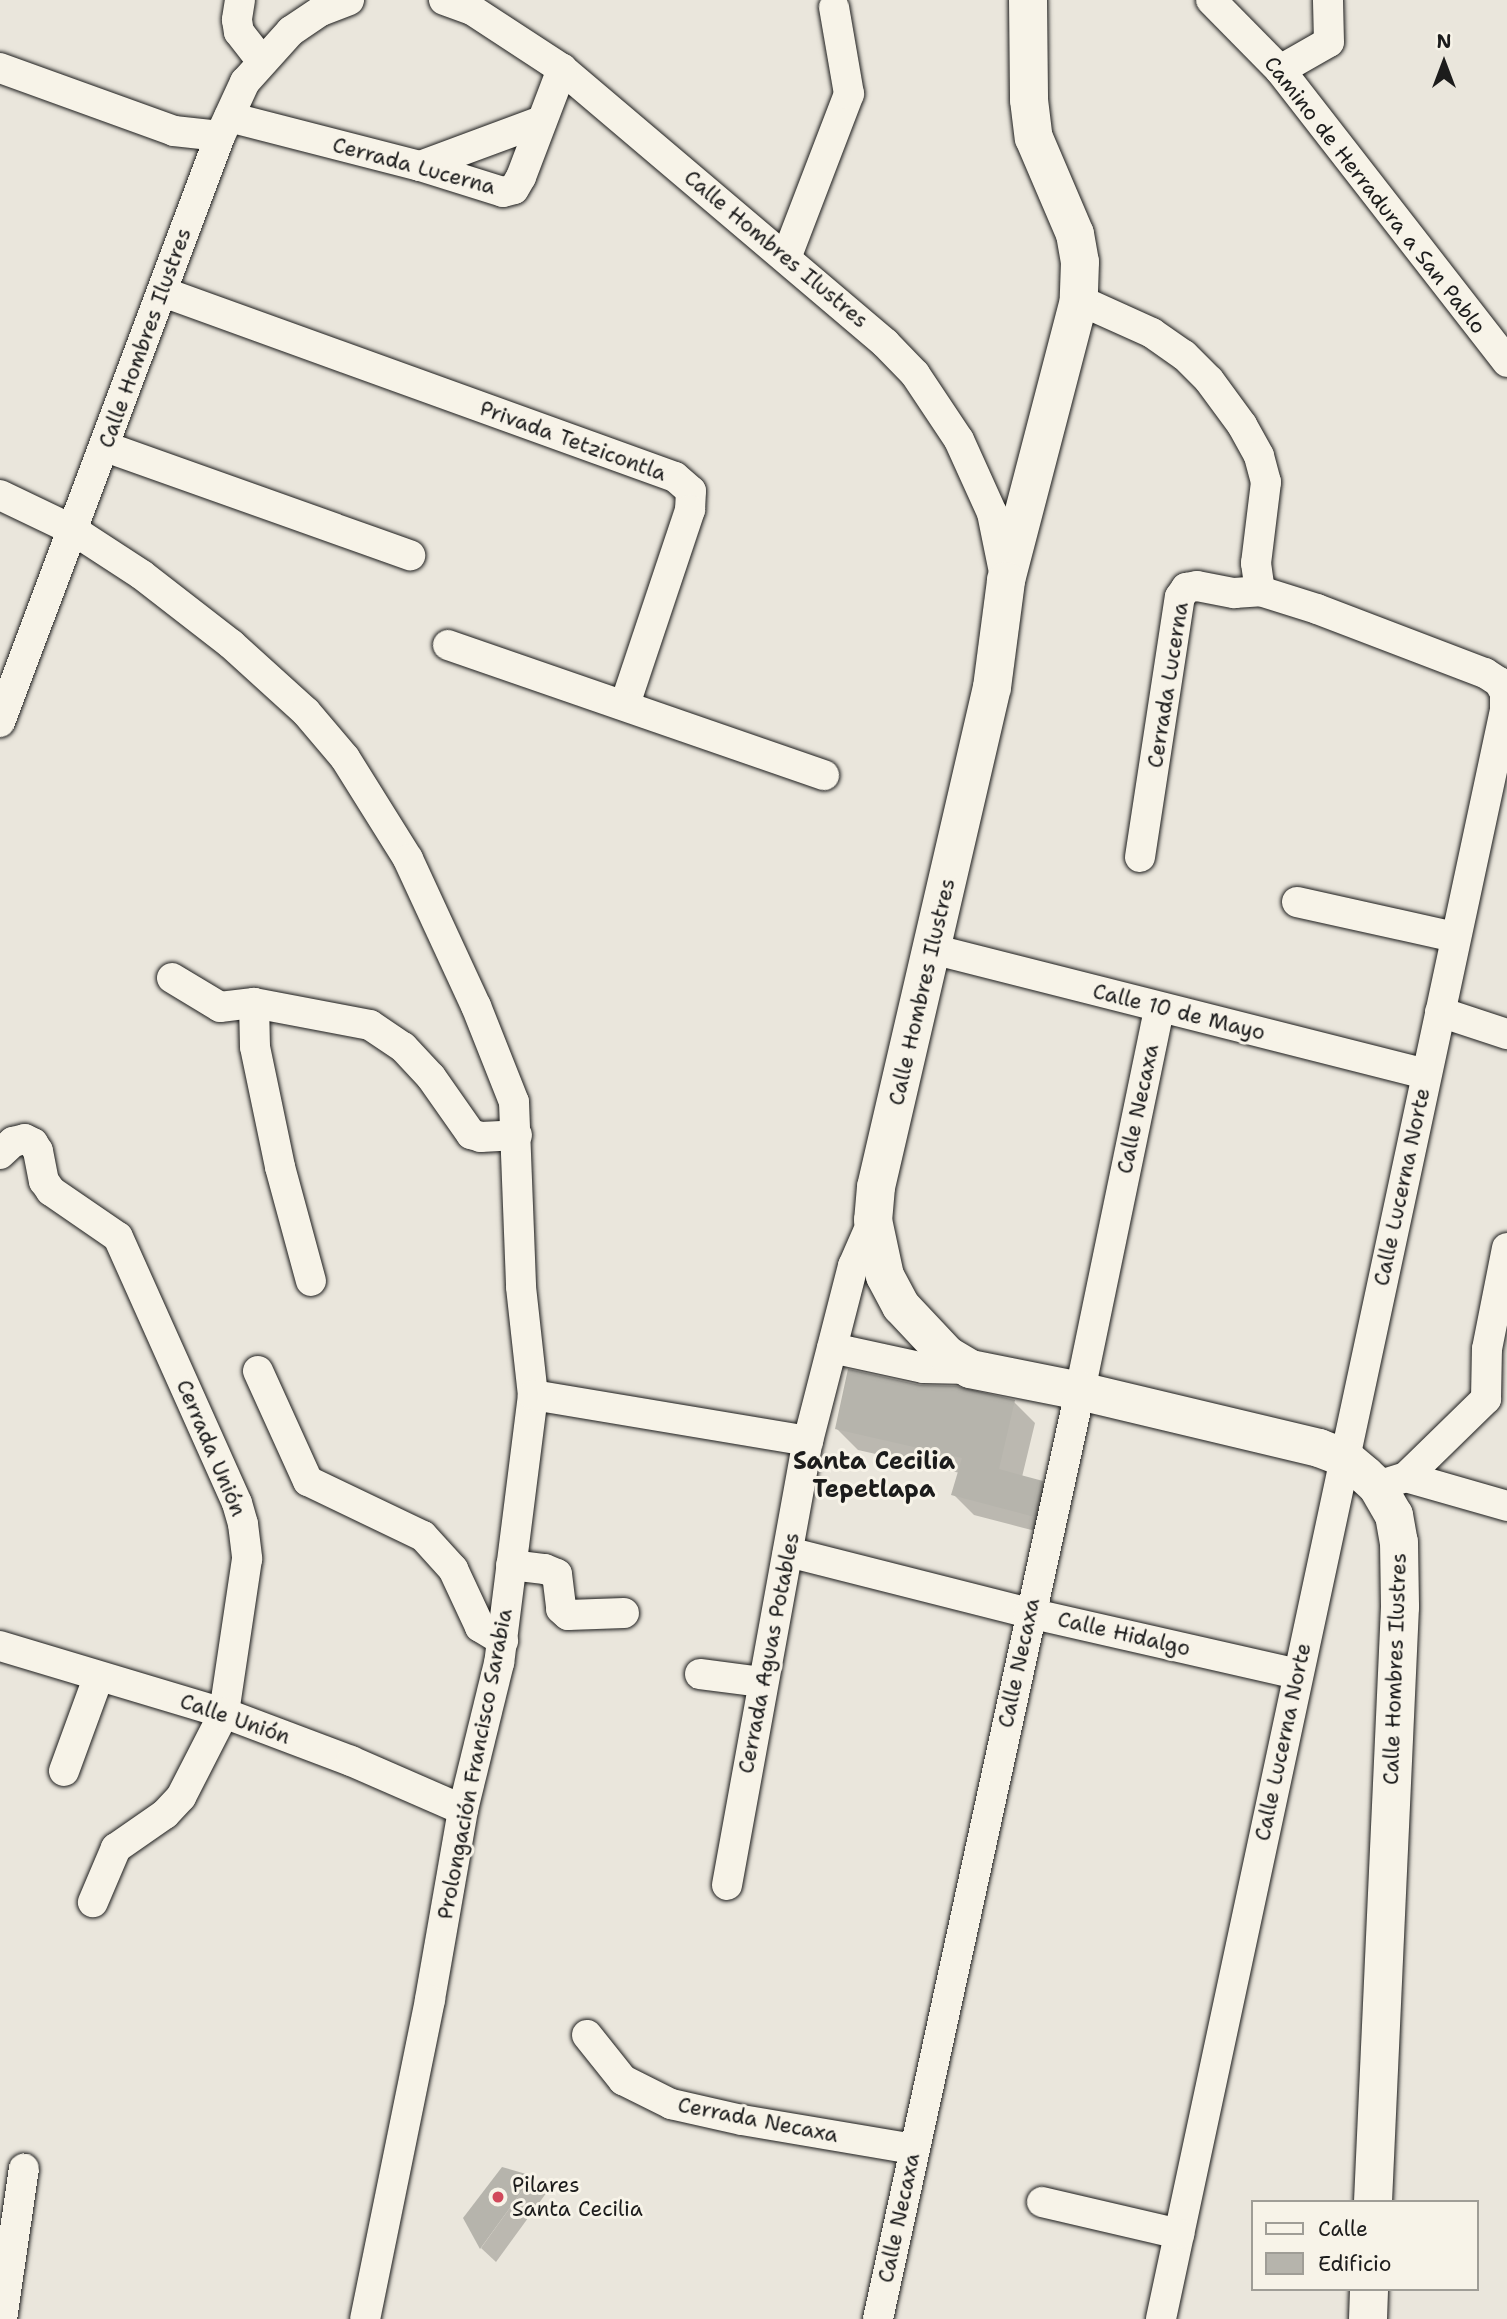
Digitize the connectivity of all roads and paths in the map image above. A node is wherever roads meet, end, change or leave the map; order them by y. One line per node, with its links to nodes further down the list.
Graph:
1 (240, 0): 8 (street)
2 (349, 0): 8 (street, Calle Hombres Ilustres)
3 (444, 0): 10 (street, Calle Hombres Ilustres)
4 (1028, 0): 17 (main road, Calle Hombres Ilustres)
5 (1211, 0): 11 (street, Camino de Herradura a San Pablo)
6 (1328, 0): 11 (street)
7 (834, 8): 15 (street)
8 (262, 61): 13 (street, Calle Hombres Ilustres)
9 (0, 68): 13 (street, Cerrada Lucerna)
10 (562, 69): 12 (street, Cerrada Lucerna); 15 (street, Calle Hombres Ilustres)
11 (1280, 70): 18 (street, Camino de Herradura a San Pablo)
12 (539, 122): 14 (street); 14 (street, Cerrada Lucerna)
13 (224, 127): 14 (street, Cerrada Lucerna); 16 (street, Calle Hombres Ilustres)
14 (420, 166)
15 (786, 258): 23 (street, Calle Hombres Ilustres)
16 (163, 292): 19 (street, Calle Hombres Ilustres); 26 (street, Privada Tetzicontla)
17 (1079, 300): 23 (main road, Calle Hombres Ilustres); 24 (street)
18 (1507, 362)
19 (106, 447): 21 (street, Calle Hombres Ilustres); 22 (street)
20 (0, 495): 21 (street, Prolongación Francisco Sarabia)
21 (73, 530): 27 (street, Calle Hombres Ilustres); 39 (street, Prolongación Francisco Sarabia)
22 (410, 555)
23 (1006, 581): 32 (main road, Calle Hombres Ilustres)
24 (1260, 591): 29 (street, Cerrada Lucerna); 31 (street, Calle Lucerna Norte)
25 (448, 645): 26 (street)
26 (625, 704): 28 (street)
27 (0, 722)
28 (824, 775)
29 (1140, 857)
30 (1297, 902): 31 (street)
31 (1455, 937): 36 (street, Calle Lucerna Norte)
32 (932, 949): 35 (street, Calle 10 de Mayo); 41 (main road, Calle Hombres Ilustres)
33 (172, 978): 34 (street)
34 (254, 1003): 39 (street); 43 (street)
35 (1159, 1008): 38 (street, Calle 10 de Mayo); 47 (street, Calle Necaxa)
36 (1440, 1012): 37 (street); 38 (street, Calle Lucerna Norte)
37 (1507, 1034)
38 (1426, 1074): 51 (street, Calle Lucerna Norte)
39 (517, 1135): 48 (street, Prolongación Francisco Sarabia)
40 (0, 1154): 64 (street, Cerrada Unión)
41 (873, 1220): 44 (street, Cerrada Aguas Potables); 45 (main road, Calle Hombres Ilustres)
42 (1507, 1248): 49 (street)
43 (311, 1281)
44 (832, 1348): 45 (street, Calle Hombres Ilustres); 50 (street, Cerrada Aguas Potables)
45 (970, 1369): 47 (main road, Calle Hombres Ilustres)
46 (258, 1371): 58 (street)
47 (1080, 1391): 51 (main road, Calle Hombres Ilustres); 57 (street, Calle Necaxa)
48 (533, 1395): 50 (street); 55 (street, Prolongación Francisco Sarabia)
49 (1497, 1396): 52 (street)
50 (808, 1441): 54 (street, Cerrada Aguas Potables)
51 (1345, 1458): 52 (main road, Calle Hombres Ilustres); 61 (street, Calle Lucerna Norte)
52 (1392, 1482): 53 (street); 72 (main road, Calle Hombres Ilustres)
53 (1507, 1506)
54 (788, 1552): 57 (street, Calle Hidalgo); 63 (street, Cerrada Aguas Potables)
55 (511, 1565): 56 (street); 58 (street, Prolongación Francisco Sarabia)
56 (624, 1613)
57 (1029, 1613): 61 (street, Calle Hidalgo); 70 (street, Calle Necaxa)
58 (503, 1641): 66 (street, Prolongación Francisco Sarabia)
59 (0, 1646): 62 (street, Calle Unión)
60 (700, 1674): 63 (street)
61 (1297, 1674): 74 (street, Calle Lucerna Norte)
62 (98, 1678): 64 (street, Calle Unión); 65 (street)
63 (762, 1682): 67 (street, Cerrada Aguas Potables)
64 (224, 1713): 66 (street, Calle Unión); 68 (street, Cerrada Unión)
65 (64, 1771)
66 (463, 1810): 76 (street, Prolongación Francisco Sarabia)
67 (727, 1885)
68 (93, 1902)
69 (587, 2035): 70 (street, Cerrada Necaxa)
70 (913, 2149): 78 (street, Calle Necaxa)
71 (24, 2169): 77 (street)
72 (1373, 2200)
73 (1042, 2202): 74 (street)
74 (1179, 2234): 79 (street, Calle Lucerna Norte)
75 (1369, 2291): 80 (main road)
76 (371, 2318)
77 (2, 2319)
78 (878, 2319)
79 (1161, 2319)
80 (1368, 2319)

